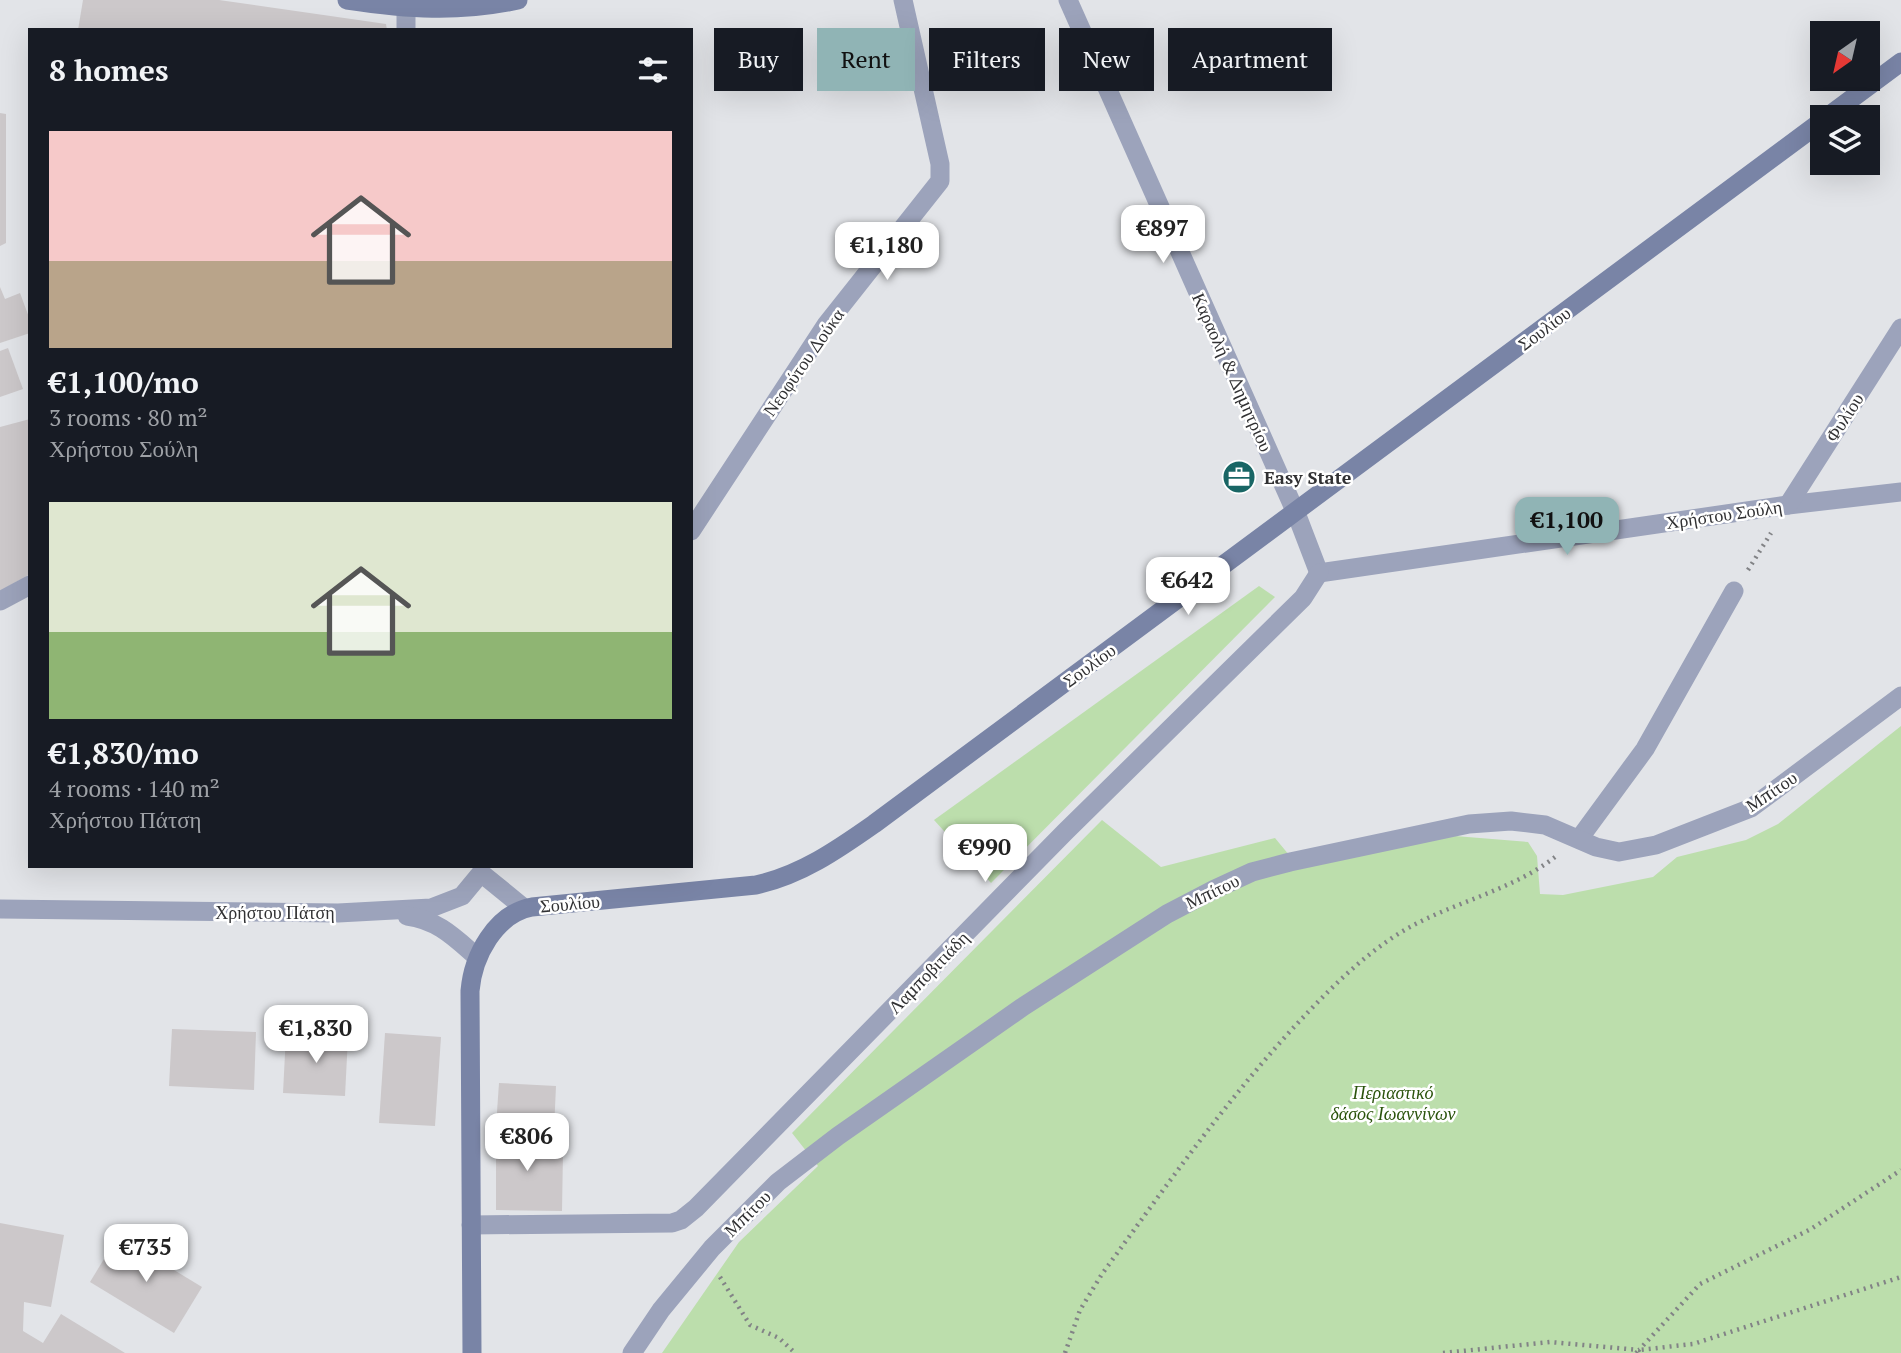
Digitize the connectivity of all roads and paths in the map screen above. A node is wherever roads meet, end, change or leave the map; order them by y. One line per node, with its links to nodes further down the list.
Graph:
1 (347, 0): 5 (main road)
2 (518, 0): 5 (main road)
3 (903, 0): 14 (street, Νεοφύτου Δούκα)
4 (1068, 0): 13 (street, Καραολή & Δημητρίου)
5 (405, 4): 6 (street)
6 (406, 28)
7 (1901, 62): 8 (main road)
8 (1843, 105)
9 (1810, 130): 13 (main road, Σουλίου)
10 (1901, 328): 12 (street, Φυλίου)
11 (1901, 492): 12 (street, Χρήστου Σούλη)
12 (1788, 505): 15 (street, Χρήστου Σούλη); 17 (path)
13 (1296, 513): 15 (street); 22 (main road, Σουλίου)
14 (693, 528)
15 (1319, 573): 27 (street, Λαμποβιτιάδη)
16 (28, 586): 18 (street)
17 (1734, 591): 20 (street)
18 (0, 601)
19 (1901, 696): 20 (street, Μπίτου)
20 (1579, 839): 28 (street, Μπίτου); 34 (path)
21 (483, 870): 22 (street, Χρήστου Πάτση); 24 (street, Χρήστου Πάτση)
22 (524, 908): 25 (main road, Σουλίου)
23 (0, 909): 24 (street, Χρήστου Πάτση)
24 (338, 913): 25 (street)
25 (477, 957): 27 (main road)
26 (1901, 1170): 30 (path)
27 (471, 1225): 31 (main road)
28 (712, 1248): 32 (street, Μπίτου); 33 (path)
29 (1901, 1278): 30 (path)
30 (1637, 1351): 35 (path)
31 (472, 1353)
32 (632, 1353)
33 (795, 1353)
34 (1065, 1353)
35 (1443, 1353)

